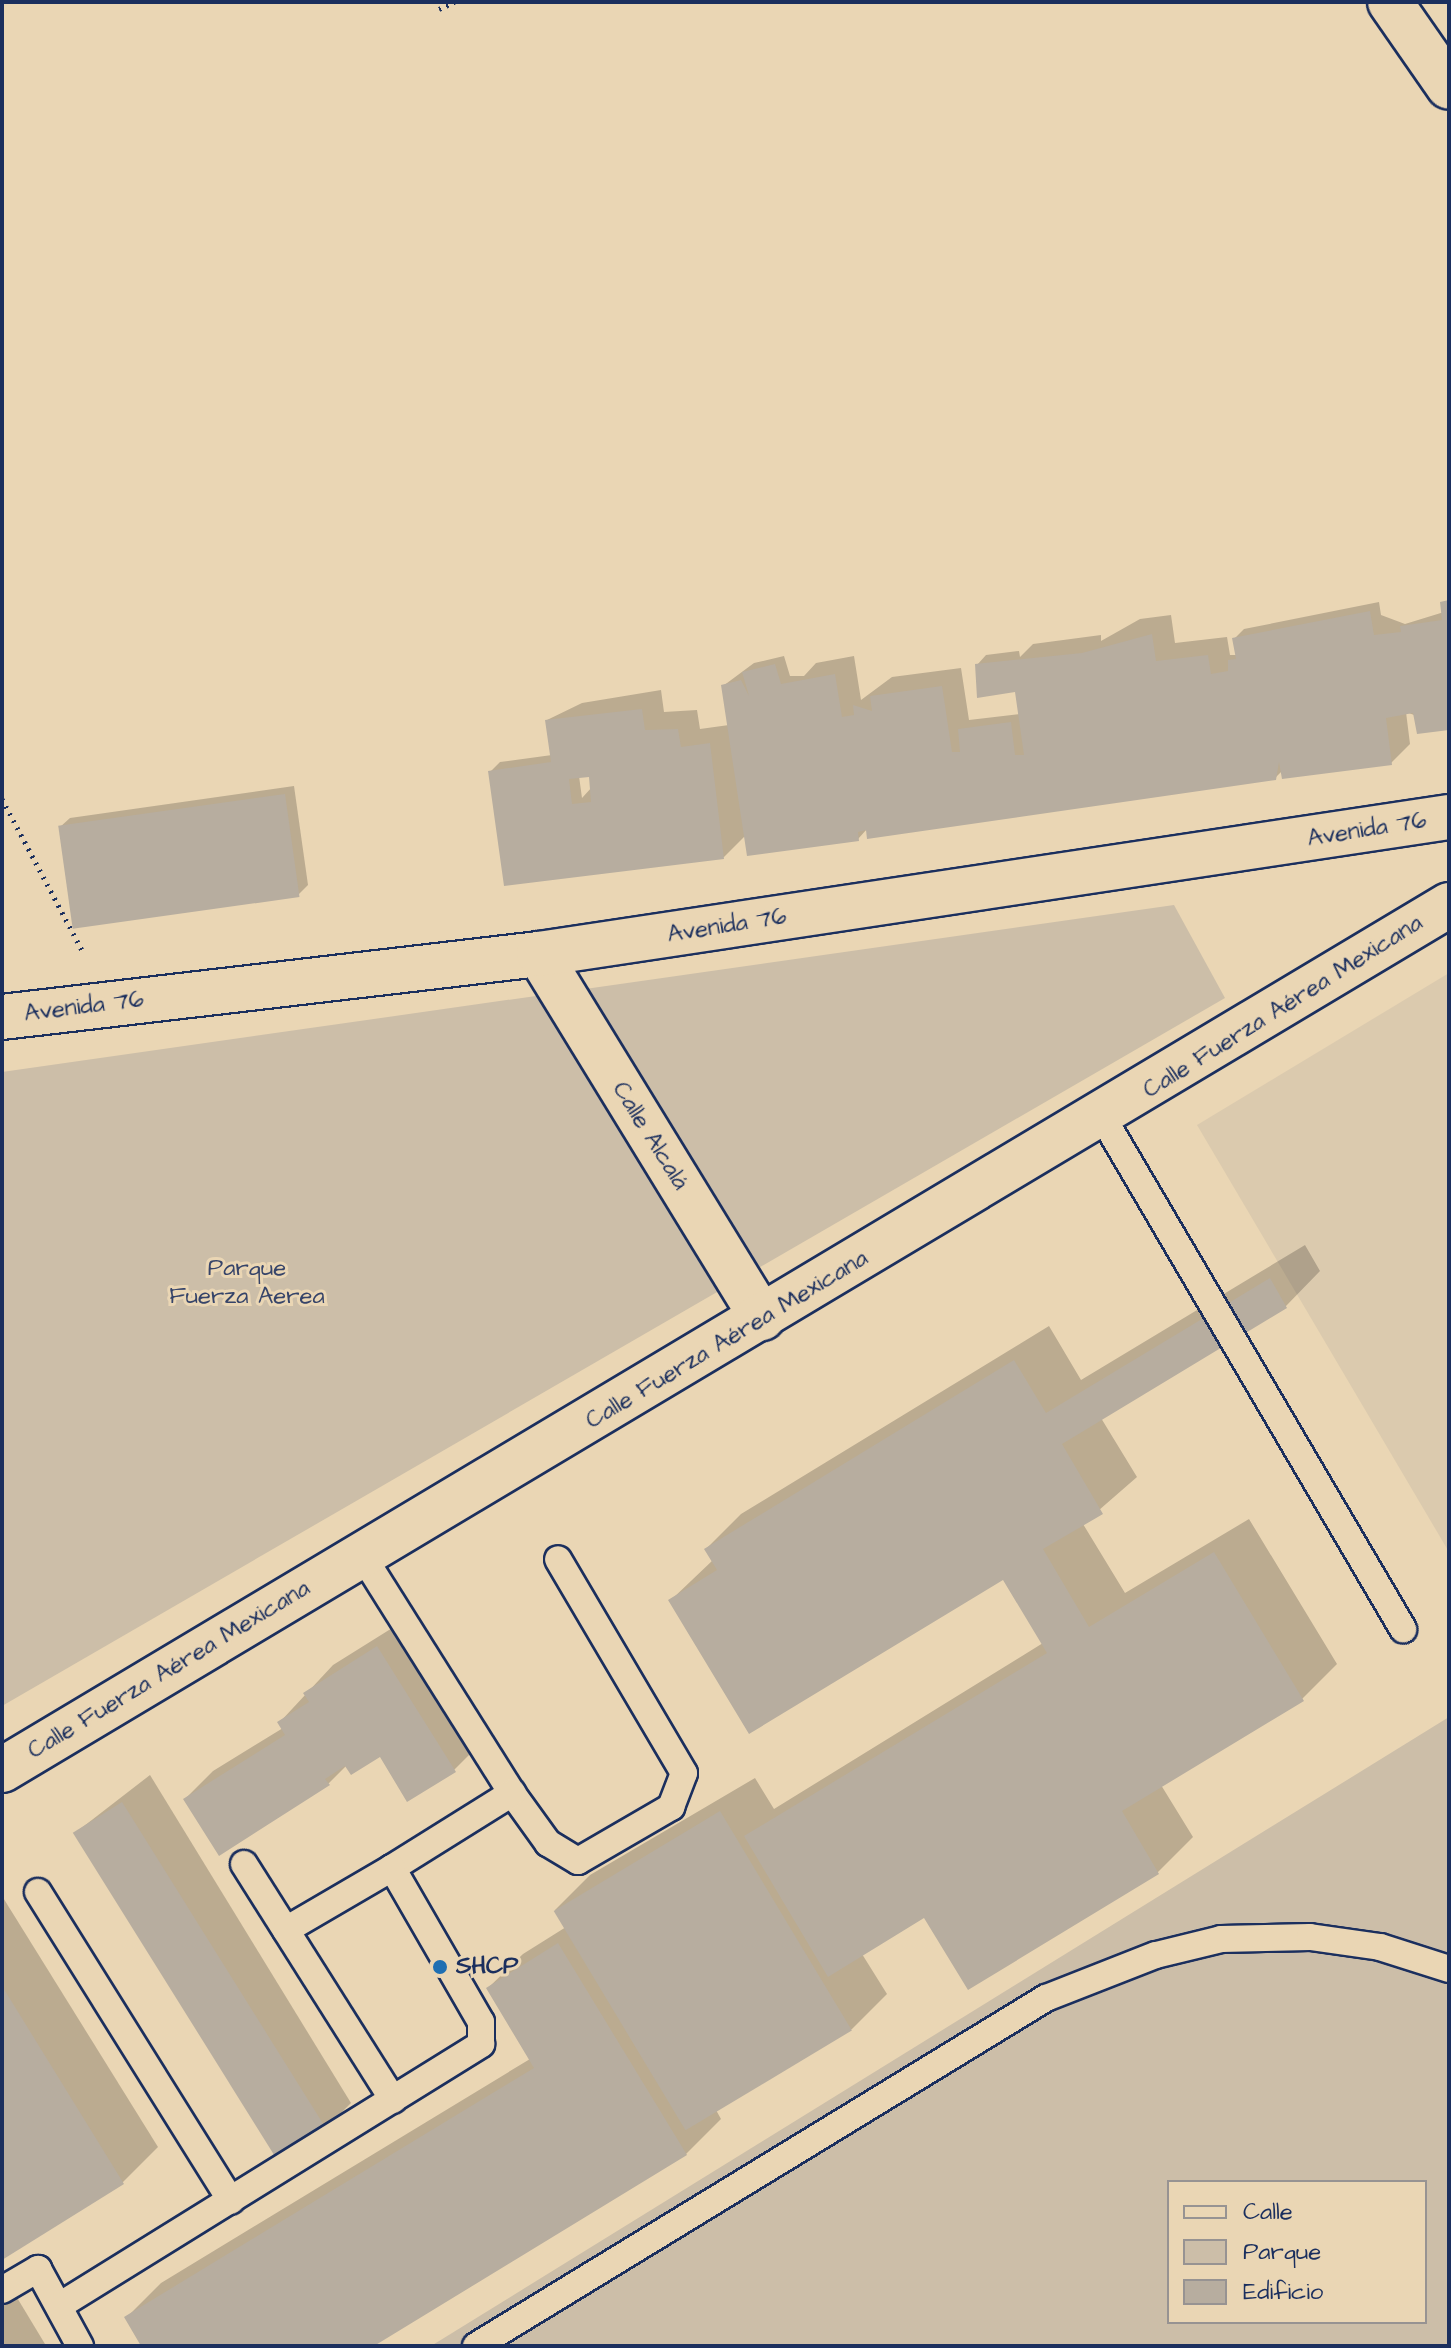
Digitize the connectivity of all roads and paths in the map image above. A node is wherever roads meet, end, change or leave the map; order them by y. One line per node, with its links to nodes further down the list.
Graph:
1 (455, 2): 3 (path)
2 (1390, 2): 4 (street)
3 (439, 9)
4 (1449, 87)
5 (2, 799): 9 (path)
6 (1449, 817): 8 (street, Avenida 76)
7 (1449, 905): 11 (street, Calle Fuerza Aérea Mexicana)
8 (539, 954): 9 (street, Avenida 76); 12 (street, Calle Alcalá)
9 (110, 1004): 10 (street, Avenida 76)
10 (2, 1017)
11 (1103, 1118): 12 (street, Calle Fuerza Aérea Mexicana); 15 (lane)
12 (762, 1318): 13 (street, Calle Fuerza Aérea Mexicana)
13 (362, 1555): 16 (street, Calle Fuerza Aérea Mexicana); 17 (lane)
14 (558, 1559): 17 (lane)
15 (1403, 1629)
16 (2, 1770)
17 (512, 1793): 19 (lane)
18 (244, 1864): 21 (lane)
19 (392, 1868): 21 (lane); 23 (lane)
20 (38, 1892): 24 (lane)
21 (286, 1930): 23 (lane)
22 (1449, 1969): 28 (lane)
23 (393, 2100): 24 (lane)
24 (231, 2201): 26 (lane)
25 (2, 2290): 26 (lane)
26 (59, 2306): 27 (lane)
27 (80, 2346)
28 (476, 2346)

